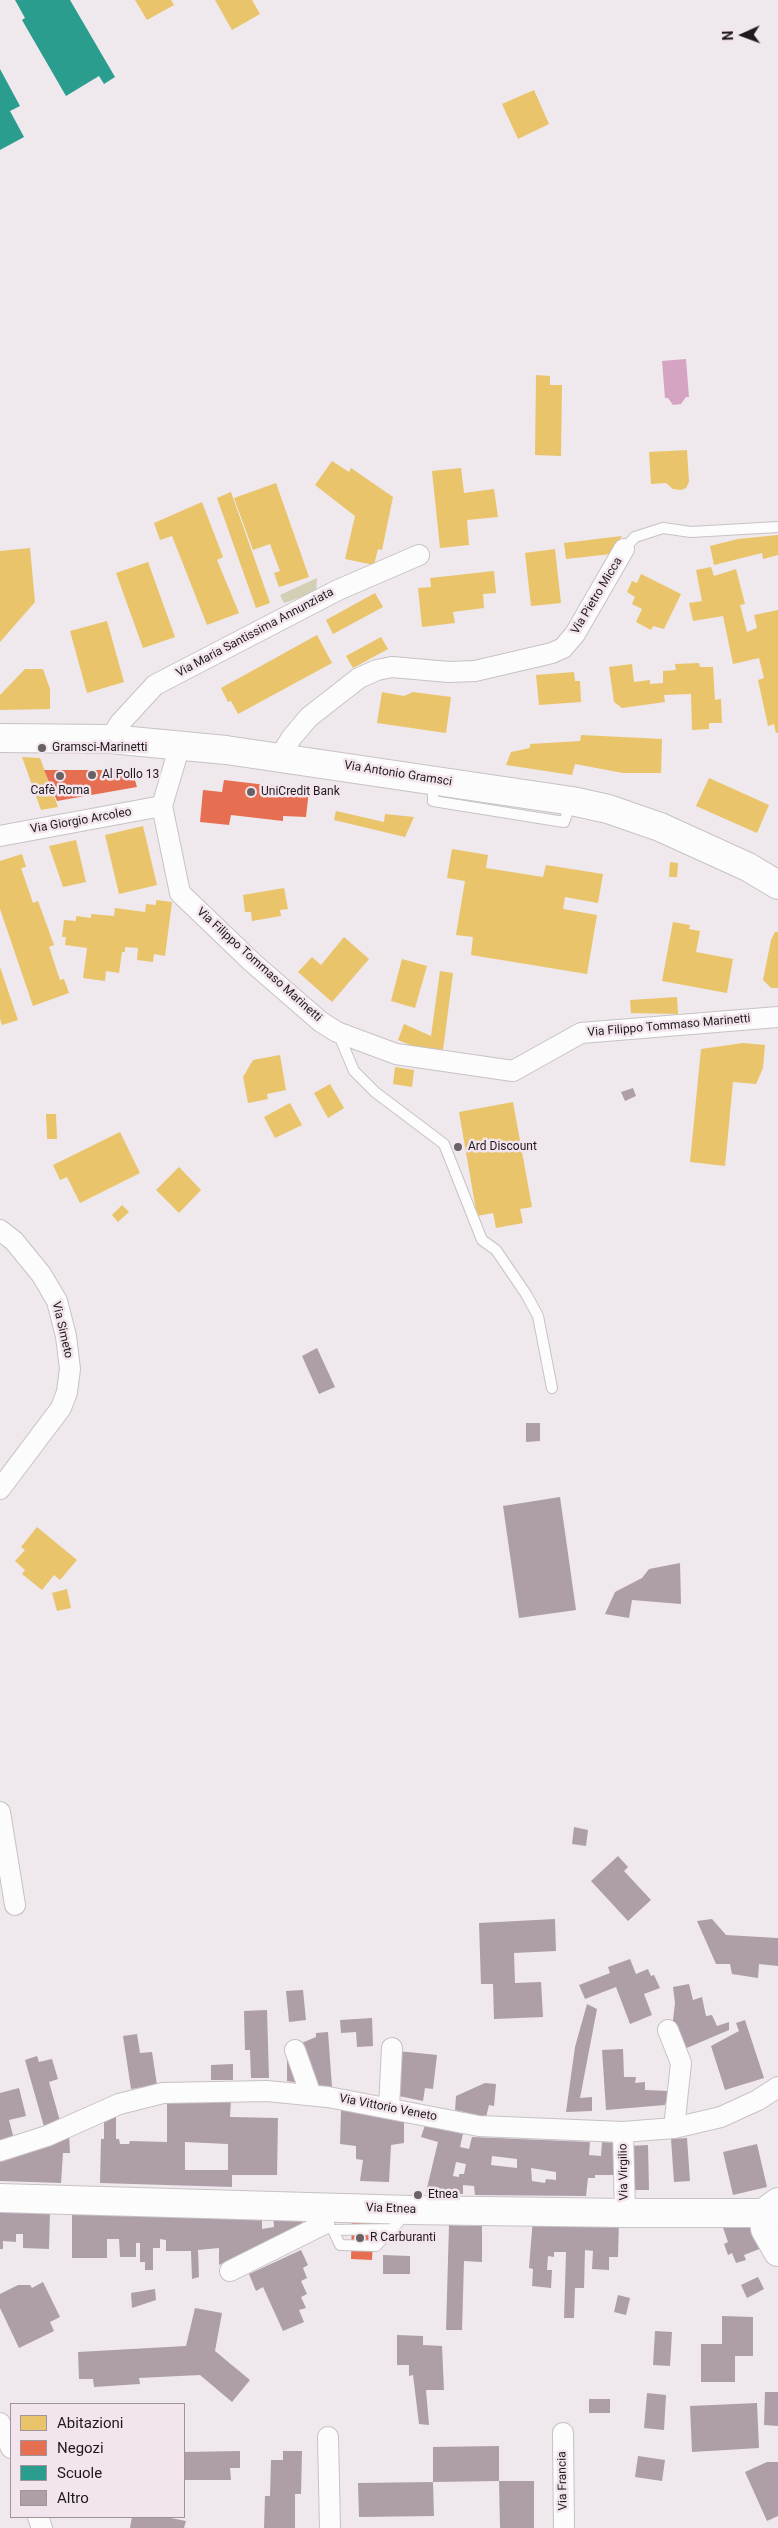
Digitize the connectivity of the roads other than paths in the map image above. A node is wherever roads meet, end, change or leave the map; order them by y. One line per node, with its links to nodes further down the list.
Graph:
1 (778, 527): 2 (lane)
2 (624, 549): 7 (street, Via Pietro Micca)
3 (419, 555): 5 (street, Via Maria Santissima Annunziata)
4 (0, 738): 5 (main road, Via Antonio Gramsci)
5 (110, 739): 6 (main road, Via Antonio Gramsci)
6 (180, 745): 7 (main road, Via Antonio Gramsci); 8 (street, Via Filippo Tommaso Marinetti)
7 (280, 756): 10 (main road, Via Antonio Gramsci)
8 (162, 806): 9 (street, Via Giorgio Arcoleo); 12 (street, Via Filippo Tommaso Marinetti)
9 (0, 836)
10 (778, 885)
11 (778, 1017): 12 (street, Via Filippo Tommaso Marinetti)
12 (337, 1032): 14 (lane)
13 (0, 1230): 15 (street, Via Simeto)
14 (552, 1388)
15 (0, 1488)
16 (0, 1812): 17 (street)
17 (14, 1905)
18 (668, 2030): 24 (street)
19 (392, 2048): 23 (street)
20 (295, 2050): 22 (street)
21 (778, 2087): 24 (street, Via Vittorio Veneto)
22 (311, 2095): 23 (street, Via Vittorio Veneto); 26 (street, Via Vittorio Veneto)
23 (389, 2108): 25 (street, Via Vittorio Veneto)
24 (674, 2128): 25 (street, Via Vittorio Veneto)
25 (623, 2132): 28 (street, Via Virgilio)
26 (0, 2151)
27 (0, 2198): 31 (main road, Via Etnea)
28 (625, 2213): 29 (main road, Via Etnea); 30 (main road, Via Etnea)
29 (773, 2214): 32 (main road)
30 (402, 2219): 31 (main road, Via Etnea); 31 (lane)
31 (327, 2220): 33 (street)
32 (778, 2252)
33 (230, 2271)
34 (562, 2433): 37 (street, Via Francia)
35 (328, 2437): 36 (street)
36 (330, 2528)
37 (564, 2528)

